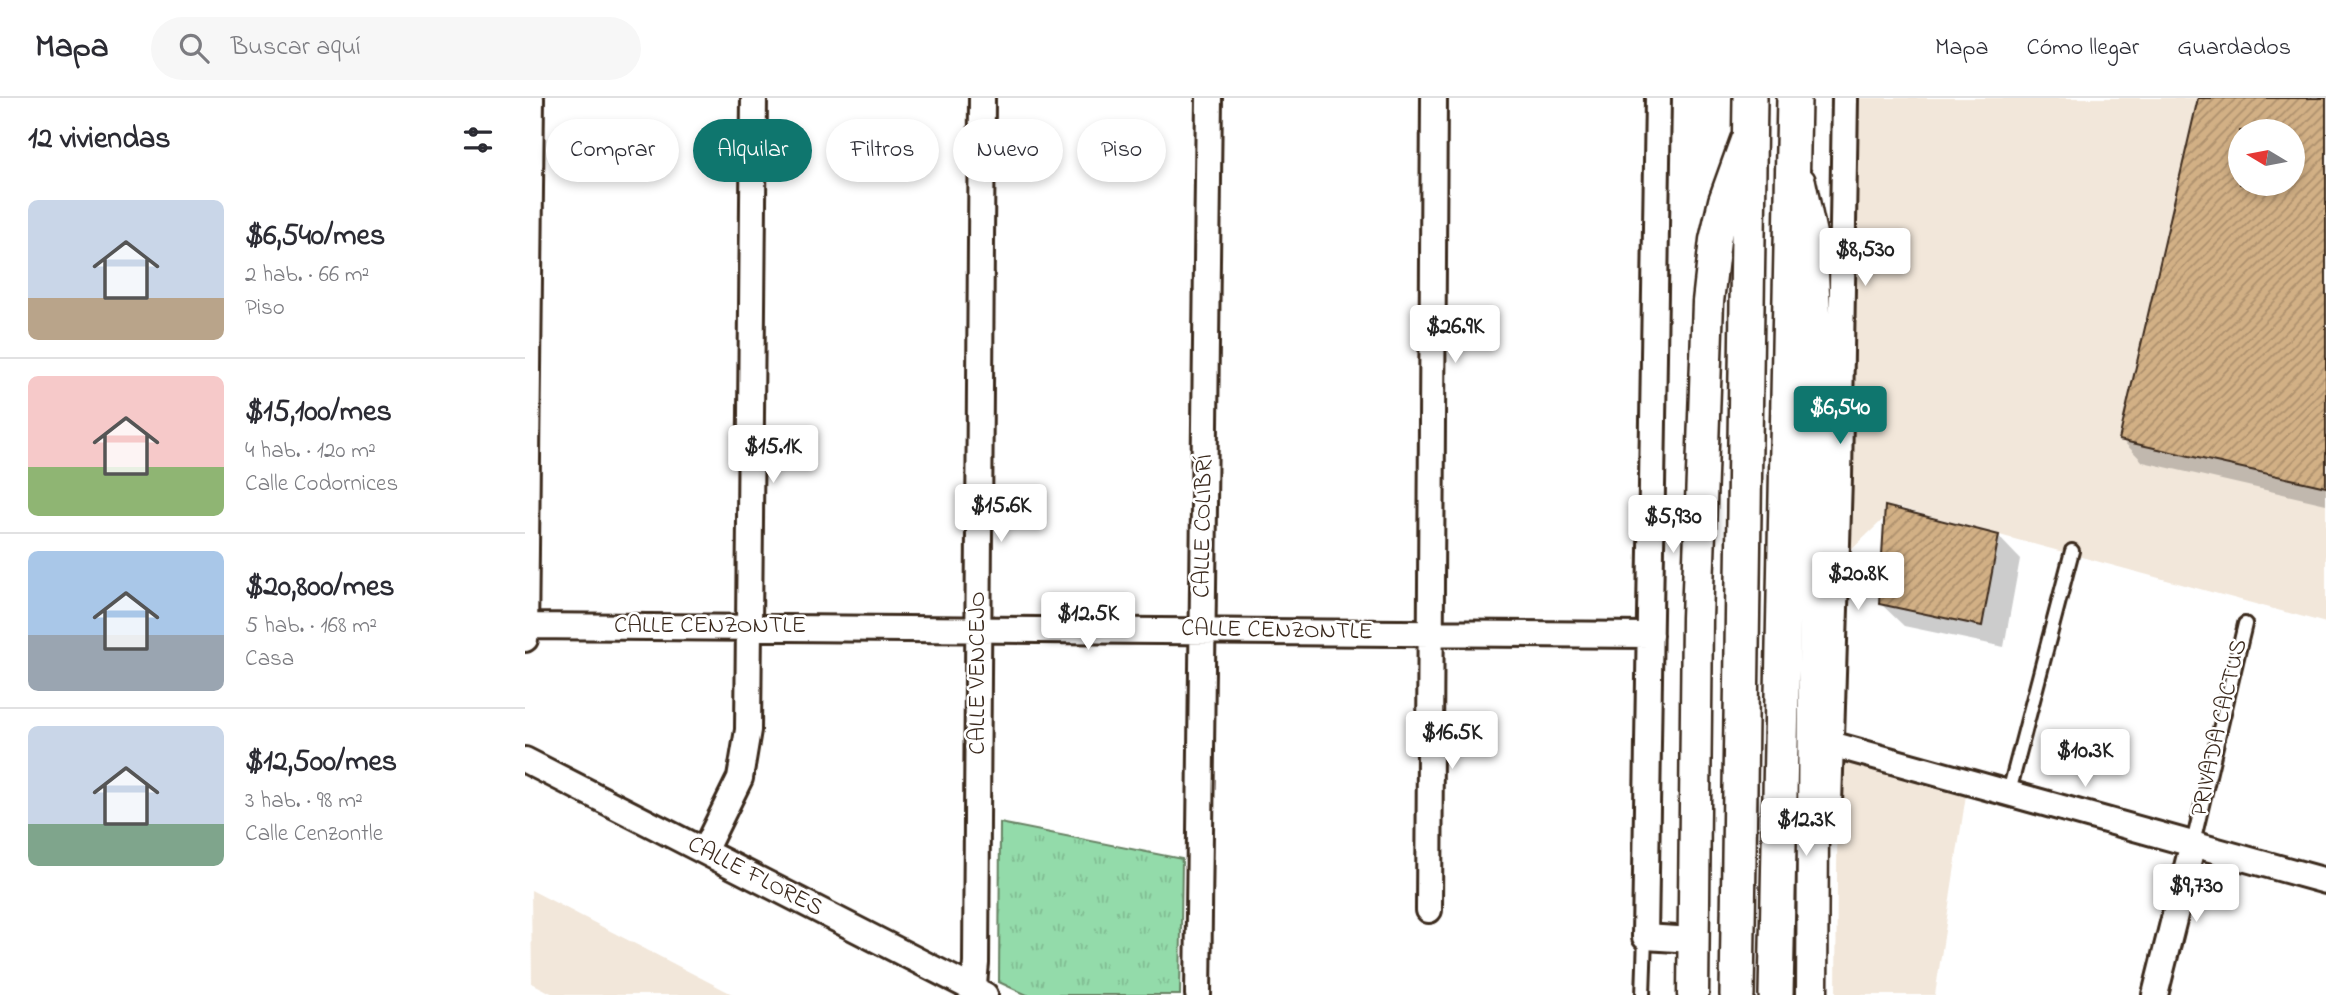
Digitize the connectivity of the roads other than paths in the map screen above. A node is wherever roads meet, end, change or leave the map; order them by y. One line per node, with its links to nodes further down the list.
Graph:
1 (531, 98): 13 (street)
2 (754, 98): 14 (street)
3 (982, 98): 15 (street, CALLE VENCEJO)
4 (1209, 98): 16 (street, CALLE COLIBRÍ)
5 (1434, 98): 17 (street)
6 (1658, 98): 18 (street)
7 (1794, 98): 10 (main road)
8 (1845, 98): 20 (street)
9 (1750, 114): 29 (street); 34 (main road)
10 (1793, 158): 23 (street); 35 (main road)
11 (2072, 551): 22 (lane)
12 (2245, 624): 24 (lane, PRIVADA CACTUS)
13 (525, 626): 14 (street, CALLE CENZONTLE); 19 (street)
14 (749, 626): 15 (street, CALLE CENZONTLE); 25 (street)
15 (978, 628): 16 (street, CALLE CENZONTLE); 30 (street, CALLE VENCEJO)
16 (1203, 630): 17 (street, CALLE CENZONTLE); 31 (street, CALLE COLIBRÍ)
17 (1430, 633): 18 (street, CALLE CENZONTLE); 27 (street)
18 (1650, 635): 28 (street)
19 (525, 639)
20 (1831, 744): 22 (street); 23 (street)
21 (525, 760): 25 (street, CALLE FLORES)
22 (2009, 792): 24 (street)
23 (1812, 835): 36 (street)
24 (2193, 843): 26 (street); 37 (street, PRIVADA CACTUS)
25 (703, 851): 30 (street, CALLE FLORES)
26 (2326, 881)
27 (1429, 910)
28 (1645, 937): 29 (street); 32 (lane)
29 (1693, 940): 33 (street)
30 (977, 993)
31 (1198, 995)
32 (1643, 995)
33 (1693, 995)
34 (1737, 995)
35 (1776, 995)
36 (1812, 995)
37 (2155, 995)

